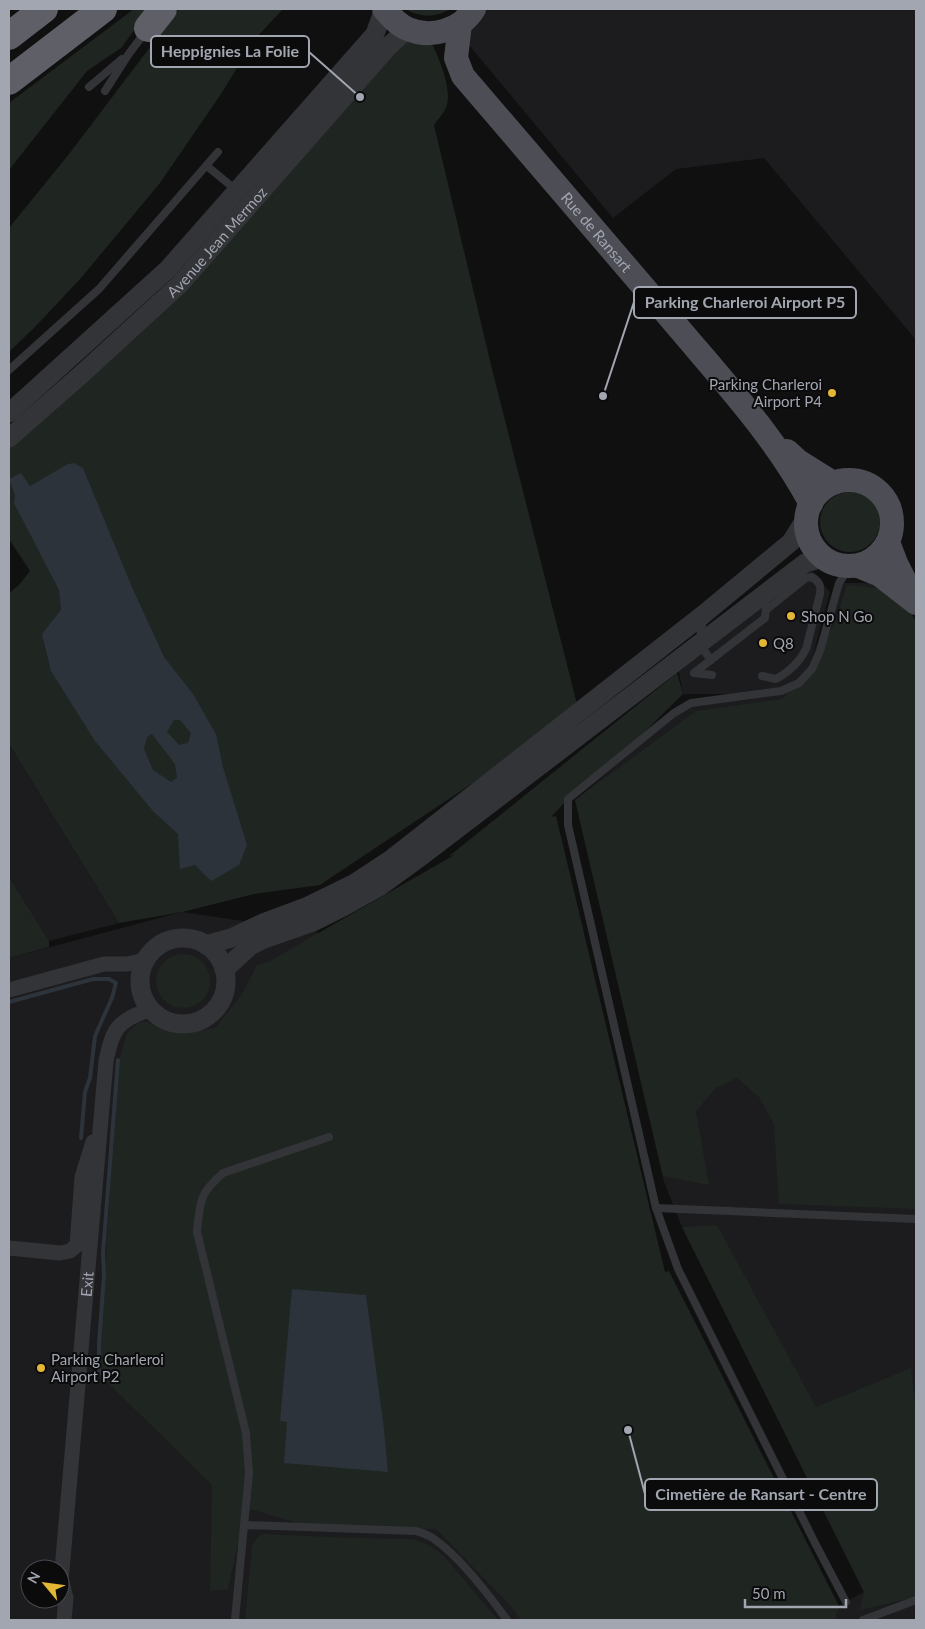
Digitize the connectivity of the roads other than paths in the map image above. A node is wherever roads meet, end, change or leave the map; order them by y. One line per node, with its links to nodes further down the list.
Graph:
1 (44, 9): 7 (highway)
2 (103, 9): 10 (highway)
3 (384, 9): 6 (main road, Rue de Ransart); 15 (street, Avenue Jean Mermoz)
4 (467, 16): 6 (main road); 9 (main road)
5 (156, 18): 8 (lane)
6 (417, 31): 9 (main road, Rue de Ransart); 19 (street, Avenue Jean Mermoz)
7 (9, 36)
8 (128, 55): 11 (lane); 12 (lane)
9 (456, 58): 18 (main road, Rue de Ransart)
10 (9, 81)
11 (89, 87)
12 (105, 91)
13 (218, 152): 14 (lane)
14 (207, 166): 15 (lane); 16 (lane)
15 (238, 191): 17 (street, Avenue Jean Mermoz)
16 (9, 370)
17 (9, 413)
18 (762, 427): 20 (main road, Rue de Ransart); 21 (main road, Rue de Ransart)
19 (9, 438)
20 (833, 483): 21 (main road); 22 (main road)
21 (809, 511): 23 (main road); 27 (street)
22 (888, 542): 24 (main road); 26 (main road)
23 (823, 558): 24 (main road); 25 (street)
24 (854, 566): 26 (main road); 39 (lane)
25 (766, 601): 28 (street); 29 (lane); 31 (lane)
26 (916, 603)
27 (704, 614): 28 (lane); 32 (street)
28 (699, 644): 29 (lane); 34 (street)
29 (711, 660): 30 (lane)
30 (712, 675)
31 (762, 676)
32 (206, 945): 33 (street); 34 (street)
33 (145, 960): 35 (street); 36 (street)
34 (224, 970): 36 (street)
35 (9, 990)
36 (151, 1009): 37 (street, Exit)
37 (104, 1087): 41 (street); 43 (street, Exit)
38 (329, 1137): 42 (lane)
39 (656, 1208): 40 (lane); 45 (lane)
40 (916, 1219)
41 (9, 1248)
42 (244, 1525): 46 (lane); 47 (lane)
43 (62, 1559)
44 (916, 1600): 48 (lane)
45 (846, 1602)
46 (235, 1620)
47 (508, 1620)
48 (863, 1620)

